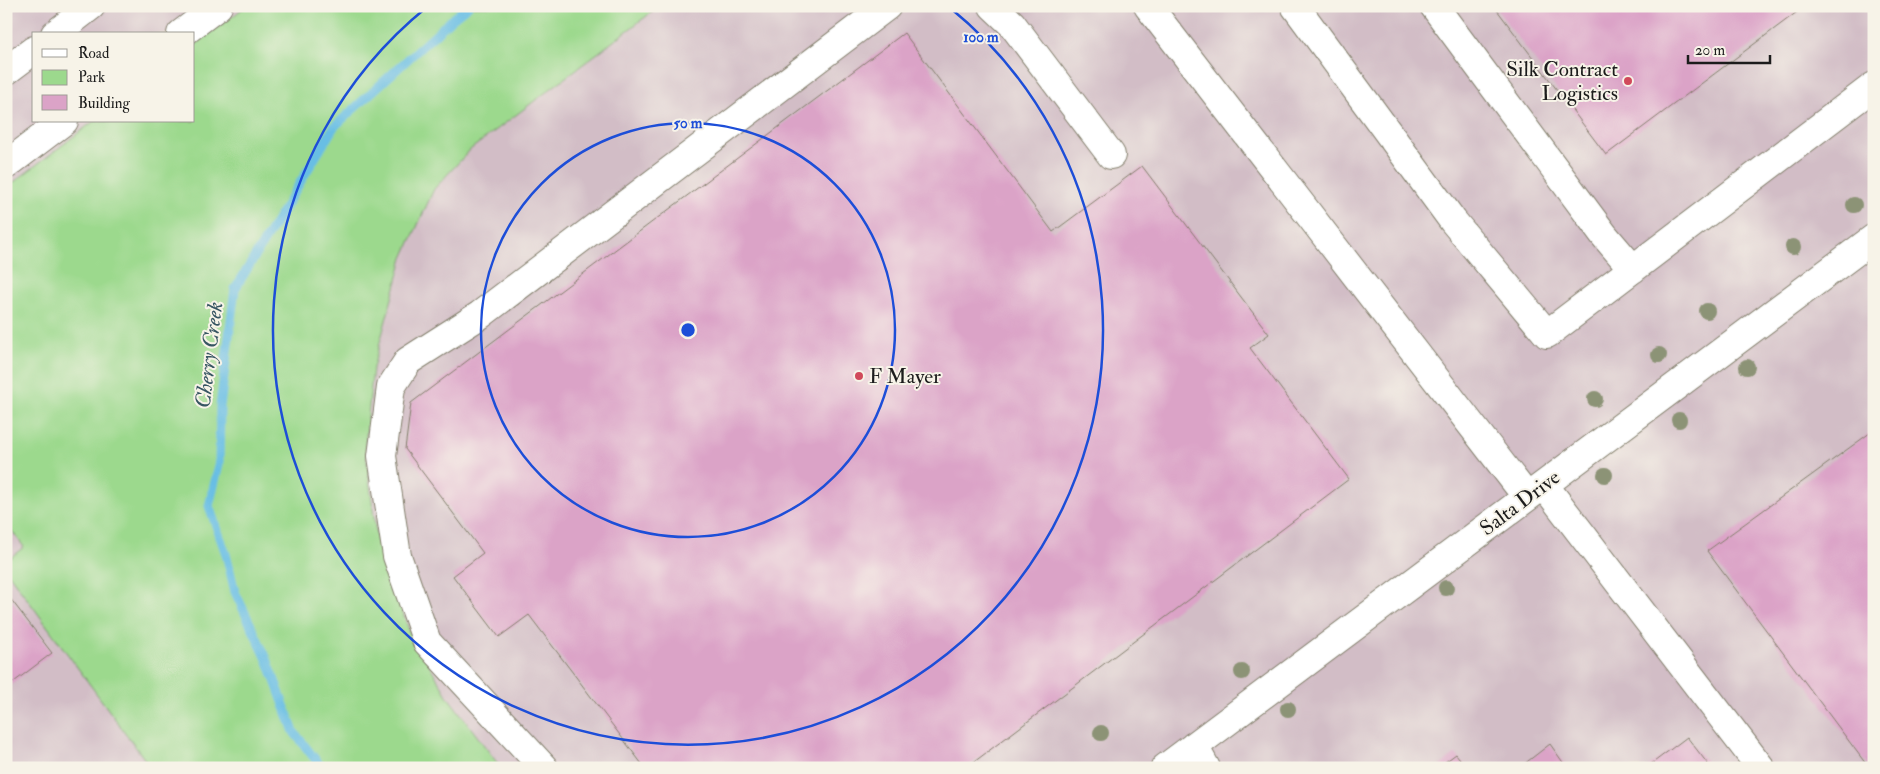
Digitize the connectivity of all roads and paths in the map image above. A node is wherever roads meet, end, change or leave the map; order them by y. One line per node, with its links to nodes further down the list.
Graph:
1 (91, 6): 8 (street)
2 (888, 6): 20 (street)
3 (993, 6): 14 (street)
4 (1148, 6): 18 (street)
5 (1295, 6): 17 (street)
6 (1434, 6): 17 (street)
7 (211, 8): 9 (street)
8 (58, 32)
9 (183, 32)
10 (32, 51): 11 (street)
11 (6, 70)
12 (1874, 86): 17 (street)
13 (63, 122): 15 (street)
14 (1111, 155)
15 (8, 160)
16 (1874, 238): 18 (street, Salta Drive)
17 (1633, 269)
18 (1535, 491): 19 (street, Salta Drive); 22 (street)
19 (1200, 757): 21 (street, Salta Drive)
20 (544, 768)
21 (1165, 768)
22 (1761, 768)

